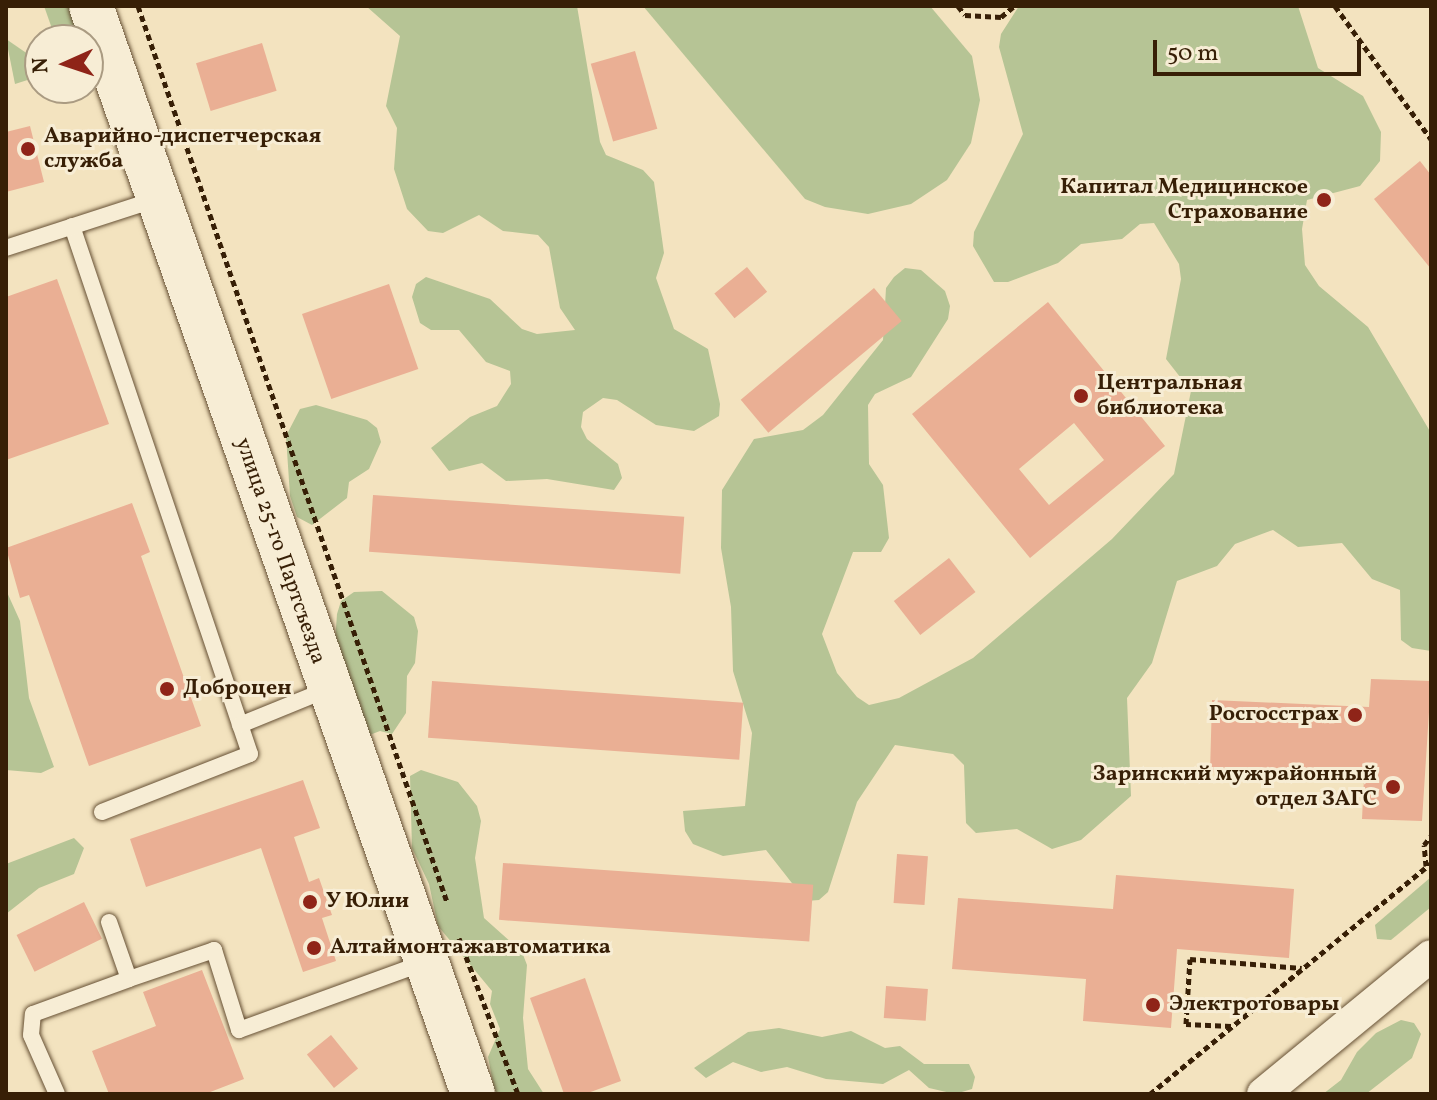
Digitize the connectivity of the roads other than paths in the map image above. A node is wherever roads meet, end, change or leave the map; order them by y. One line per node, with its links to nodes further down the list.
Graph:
1 (91, 6): 2 (street, улица 25-го Партсъезда)
2 (158, 198): 3 (lane); 5 (street, улица 25-го Партсъезда)
3 (72, 226): 4 (lane); 6 (lane)
4 (6, 248)
5 (328, 689): 6 (lane); 9 (street, улица 25-го Партсъезда)
6 (240, 725): 7 (lane)
7 (102, 812)
8 (109, 922): 11 (lane)
9 (423, 963): 11 (lane); 13 (street, улица 25-го Партсъезда)
10 (1429, 963): 14 (street)
11 (129, 979): 12 (lane)
12 (57, 1094)
13 (473, 1094)
14 (1263, 1094)

